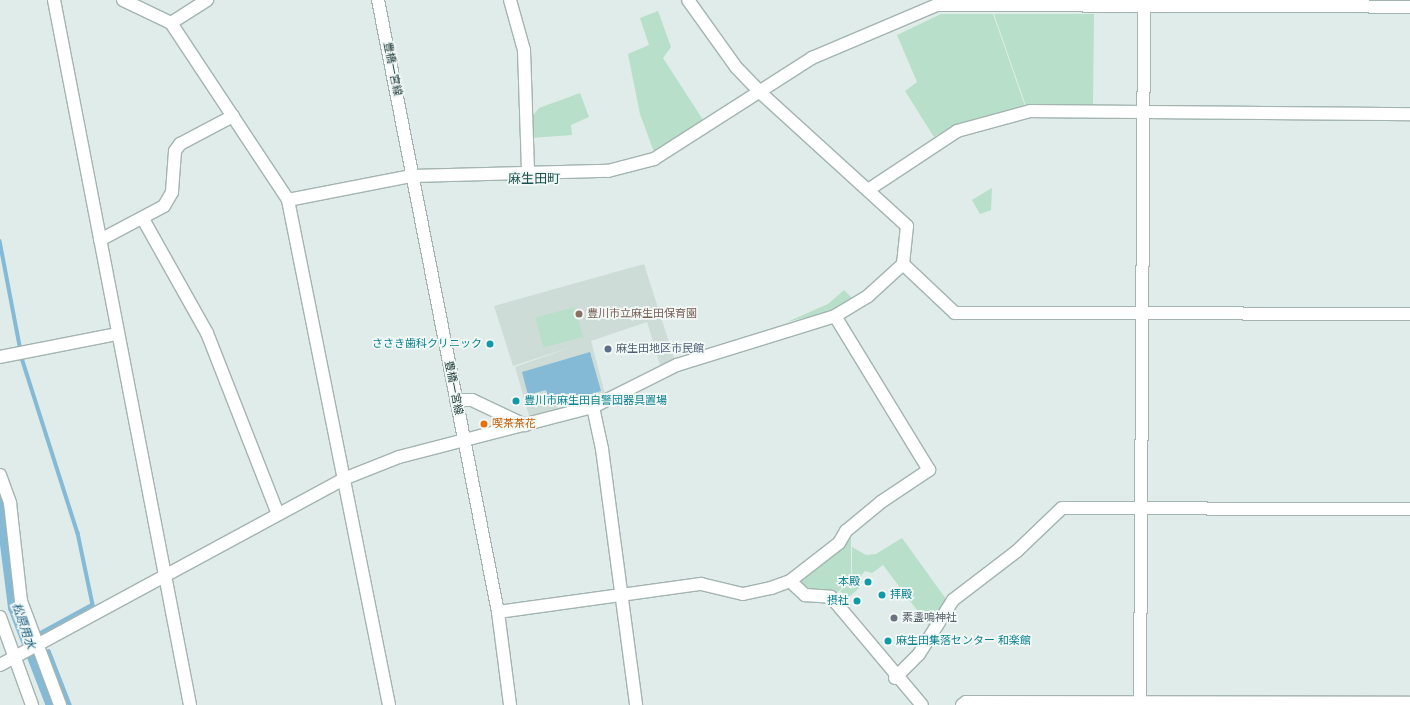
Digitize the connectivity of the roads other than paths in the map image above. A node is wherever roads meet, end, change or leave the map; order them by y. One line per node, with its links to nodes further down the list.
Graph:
1 (54, 0): 20 (street)
2 (122, 0): 10 (street)
3 (206, 0): 10 (street)
4 (378, 0): 16 (street, 豊橋一宮線)
5 (510, 0): 15 (street)
6 (688, 0): 11 (street)
7 (1144, 3): 8 (street); 11 (street); 12 (street)
8 (1309, 4): 9 (street)
9 (1410, 7)
10 (171, 23): 14 (street)
11 (761, 93): 15 (street); 17 (street)
12 (1144, 111): 13 (street); 17 (street); 22 (street)
13 (1410, 114)
14 (233, 116): 18 (street); 19 (street)
15 (528, 173): 16 (street)
16 (412, 176): 18 (street); 27 (street, 豊橋一宮線)
17 (868, 190): 21 (street)
18 (288, 200): 32 (street)
19 (143, 220): 20 (street); 35 (street)
20 (100, 240): 25 (street)
21 (903, 264): 22 (street); 24 (street)
22 (1142, 313): 23 (street); 33 (street)
23 (1410, 314)
24 (835, 316): 28 (street); 37 (street)
25 (117, 334): 26 (street); 36 (street)
26 (0, 357)
27 (456, 400): 29 (street); 30 (street, 豊橋一宮線)
28 (593, 407): 29 (street); 38 (street)
29 (525, 425): 30 (street)
30 (463, 441): 32 (street); 39 (street, 豊橋一宮線)
31 (0, 475): 41 (street)
32 (346, 478): 35 (street); 49 (street)
33 (1141, 507): 34 (street); 43 (street); 45 (street)
34 (1410, 509)
35 (278, 514): 36 (street)
36 (165, 577): 41 (street); 48 (street)
37 (790, 581): 38 (street); 43 (street)
38 (621, 595): 39 (street); 51 (street)
39 (498, 612): 50 (street, 豊橋一宮線)
40 (0, 616): 41 (street)
41 (28, 650): 42 (street); 46 (street); 47 (street)
42 (0, 665)
43 (895, 678): 52 (street)
44 (1410, 703): 45 (street)
45 (1140, 704): 53 (street)
46 (32, 705)
47 (60, 705)
48 (190, 705)
49 (389, 705)
50 (510, 705)
51 (636, 705)
52 (922, 705)
53 (962, 705)

